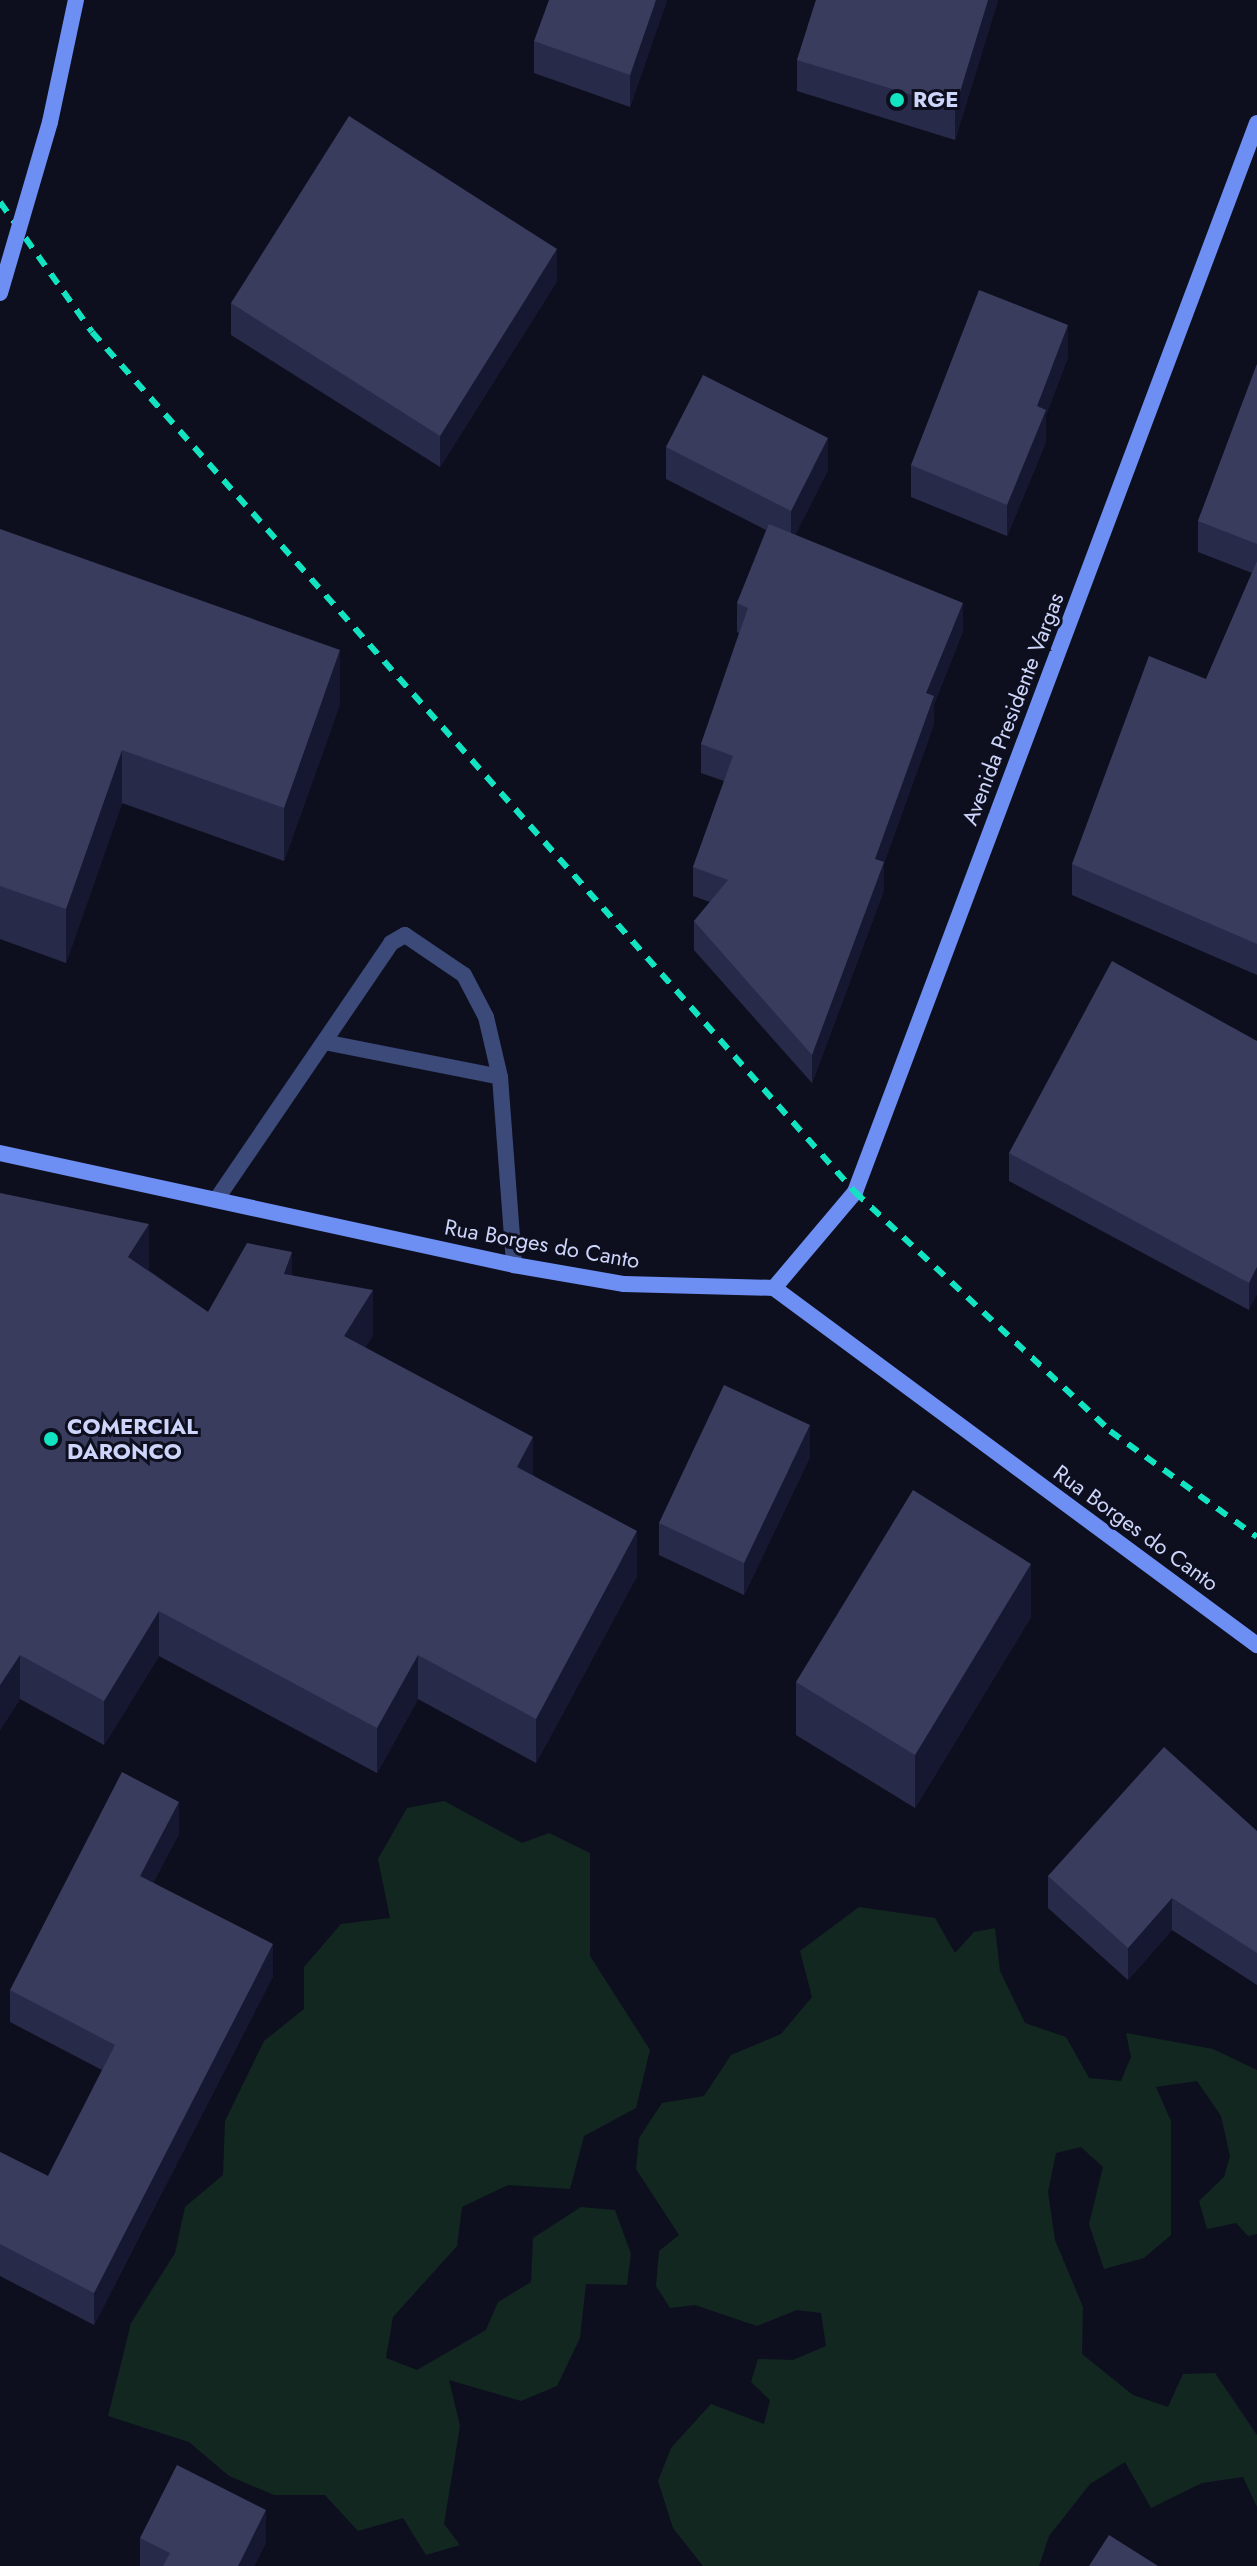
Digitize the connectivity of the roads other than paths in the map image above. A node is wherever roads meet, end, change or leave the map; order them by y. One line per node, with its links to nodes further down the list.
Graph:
1 (76, 0): 3 (main road, bridge)
2 (1257, 123): 9 (main road, Avenida Presidente Vargas)
3 (0, 293)
4 (324, 1042): 5 (lane); 5 (lane); 7 (lane)
5 (500, 1077): 8 (lane)
6 (0, 1153): 7 (main road, Rua Borges do Canto)
7 (216, 1200): 8 (main road, Rua Borges do Canto)
8 (514, 1265): 9 (main road, Rua Borges do Canto)
9 (774, 1288): 10 (main road, Rua Borges do Canto)
10 (1257, 1645)

